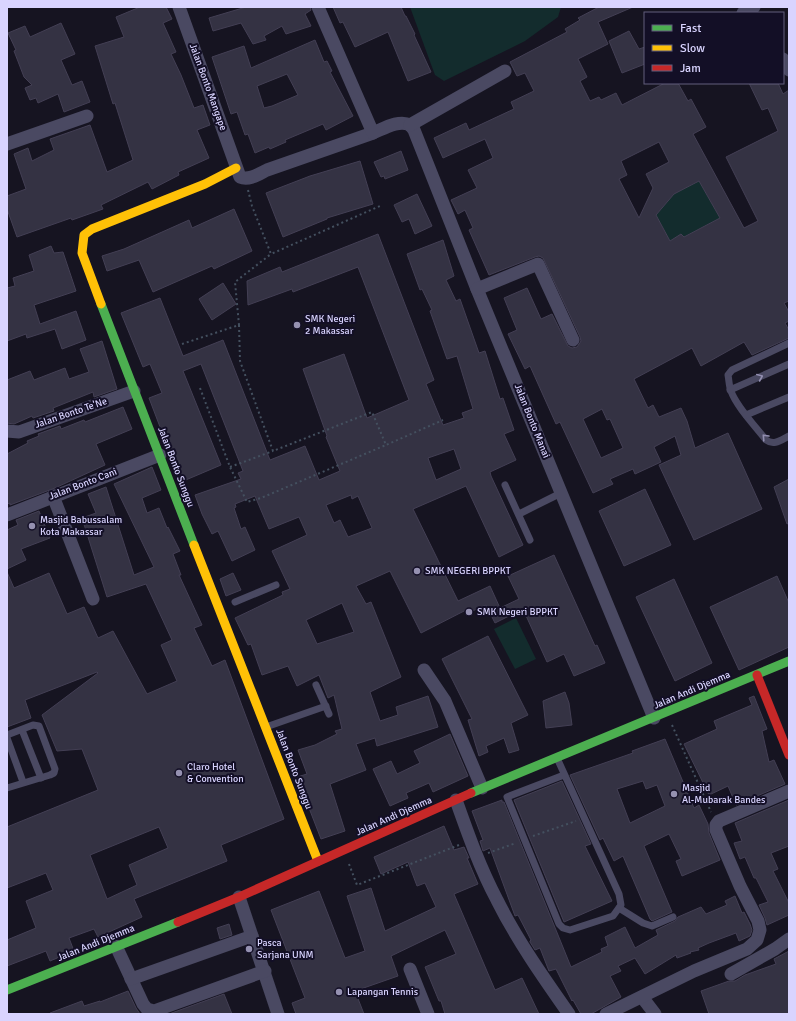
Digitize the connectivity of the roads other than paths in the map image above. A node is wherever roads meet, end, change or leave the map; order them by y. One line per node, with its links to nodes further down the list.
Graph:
1 (179, 7): 12 (street, Jalan Bonto Mangape)
2 (318, 7): 10 (street)
3 (754, 7): 4 (street)
4 (745, 12)
5 (784, 61): 6 (street)
6 (789, 70)
7 (505, 71): 9 (street)
8 (87, 116): 11 (street)
9 (410, 125): 10 (street); 13 (street, Jalan Bonto Manai)
10 (373, 134): 12 (street)
11 (7, 144)
12 (236, 168): 18 (street, Jalan Bonto Sunggu)
13 (477, 289): 14 (street); 25 (street, Jalan Bonto Manai)
14 (573, 340)
15 (789, 344): 17 (lane)
16 (789, 364): 17 (lane, one-way to 16)
17 (730, 390): 20 (lane)
18 (134, 391): 21 (street, Jalan Bonto Te'Ne); 23 (street, Jalan Bonto Sunggu)
19 (789, 397): 20 (lane)
20 (746, 415): 22 (lane, one-way to 20)
21 (7, 431)
22 (789, 436)
23 (160, 455): 26 (street, Jalan Bonto Cani); 32 (street, Jalan Bonto Sunggu)
24 (505, 485): 27 (lane)
25 (561, 493): 27 (lane); 39 (street, Jalan Bonto Manai)
26 (53, 496): 28 (street, Jalan Bonto Cani); 31 (street)
27 (519, 514): 29 (lane)
28 (7, 515)
29 (530, 540)
30 (276, 585): 32 (lane)
31 (93, 599)
32 (228, 605): 40 (street, Jalan Bonto Sunggu)
33 (789, 661): 35 (street, Jalan Andi Djemma)
34 (424, 670): 50 (street)
35 (757, 675): 39 (street, Jalan Andi Djemma); 44 (street)
36 (316, 686): 37 (lane)
37 (326, 706): 38 (lane); 40 (lane)
38 (329, 714)
39 (654, 718): 45 (street, Jalan Andi Djemma)
40 (266, 727): 53 (street, Jalan Bonto Sunggu)
41 (22, 730): 42 (lane); 47 (lane); 47 (lane)
42 (7, 735)
43 (7, 738): 48 (lane)
44 (789, 755)
45 (557, 758): 46 (lane); 50 (street, Jalan Andi Djemma)
46 (564, 774): 55 (lane); 55 (lane)
47 (41, 778): 48 (lane)
48 (23, 782): 49 (lane)
49 (7, 788)
50 (482, 788): 52 (street, Jalan Andi Djemma)
51 (789, 791): 65 (street)
52 (456, 800): 53 (street, Jalan Andi Djemma); 68 (street)
53 (318, 861): 54 (street, Jalan Andi Djemma)
54 (239, 898): 57 (street); 59 (street, Jalan Andi Djemma)
55 (619, 908): 56 (lane)
56 (673, 917)
57 (252, 936): 61 (street); 63 (street)
58 (789, 939): 62 (street)
59 (116, 946): 63 (street); 64 (street, Jalan Andi Djemma)
60 (410, 969): 67 (street)
61 (264, 971): 63 (street); 66 (street)
62 (731, 974)
63 (131, 979)
64 (7, 990)
65 (642, 997): 69 (street); 70 (street)
66 (278, 1014)
67 (428, 1014)
68 (568, 1014)
69 (606, 1014)
70 (655, 1014)

